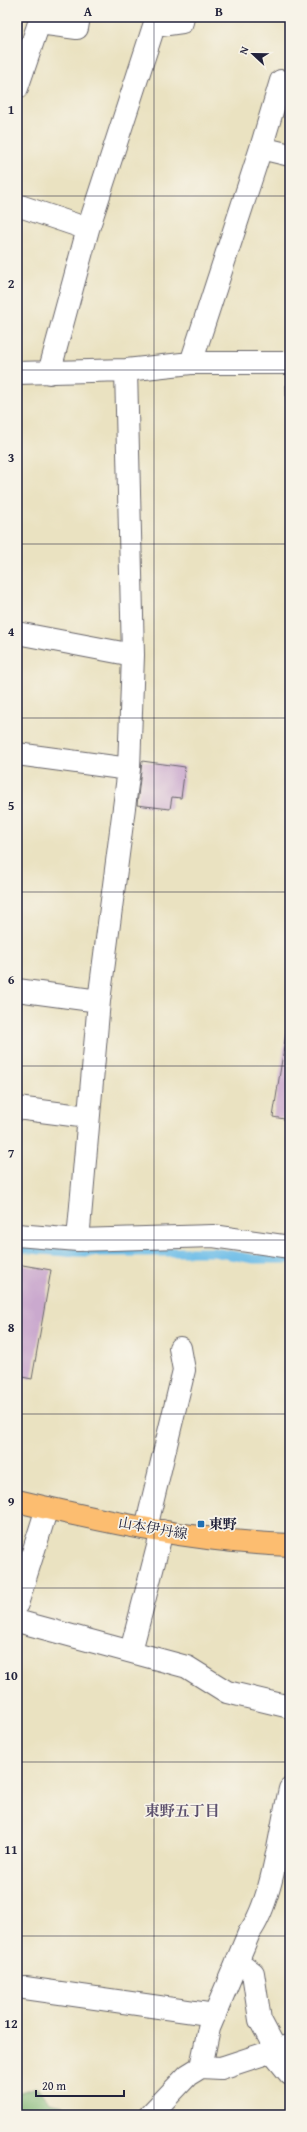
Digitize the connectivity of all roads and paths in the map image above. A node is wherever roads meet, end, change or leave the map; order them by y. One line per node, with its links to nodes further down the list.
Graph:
1 (79, 17): 3 (street)
2 (183, 17): 9 (street)
3 (32, 20): 5 (street)
4 (281, 82): 6 (street)
5 (17, 88)
6 (261, 148): 7 (street); 10 (street)
7 (290, 156)
8 (17, 205): 9 (street)
9 (88, 229): 14 (street)
10 (191, 363): 11 (street); 12 (street)
11 (290, 363)
12 (126, 370): 14 (street); 16 (street)
13 (17, 373): 14 (street)
14 (50, 373)
15 (17, 633): 16 (street)
16 (133, 655): 18 (street)
17 (17, 754): 18 (street)
18 (129, 769): 20 (street)
19 (17, 990): 20 (street)
20 (99, 1001): 22 (street)
21 (17, 1108): 22 (street)
22 (88, 1117): 24 (street)
23 (17, 1235): 24 (street)
24 (78, 1240): 25 (street)
25 (290, 1247)
26 (180, 1348): 29 (street)
27 (17, 1501): 28 (main road, 山本伊丹線)
28 (47, 1508): 29 (main road, 山本伊丹線); 31 (street)
29 (154, 1530): 30 (main road, 山本伊丹線); 33 (street)
30 (290, 1545)
31 (17, 1604)
32 (17, 1621): 33 (street)
33 (131, 1652): 34 (street)
34 (290, 1707)
35 (290, 1789): 36 (street)
36 (237, 1961): 38 (street); 39 (street)
37 (25, 1988): 38 (street)
38 (215, 2015): 40 (street)
39 (283, 2047): 40 (street); 41 (street)
40 (201, 2067): 42 (street)
41 (290, 2074)
42 (150, 2115)

